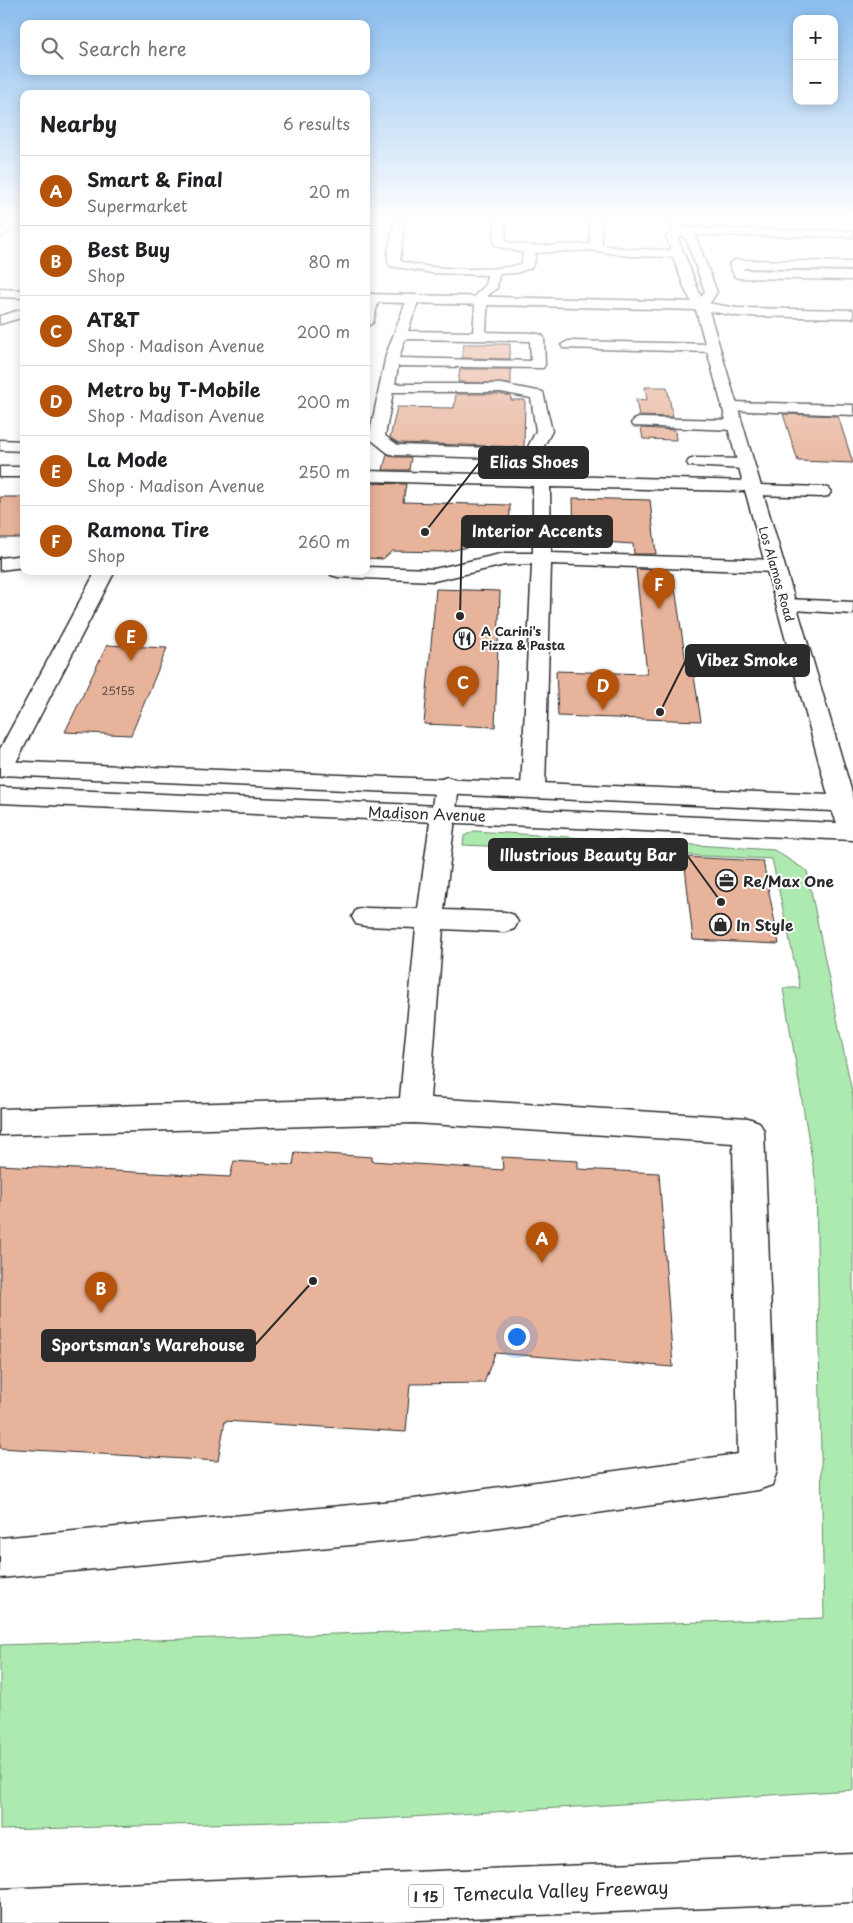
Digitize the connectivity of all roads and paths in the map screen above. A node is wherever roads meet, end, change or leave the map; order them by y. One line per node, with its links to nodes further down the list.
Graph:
1 (701, 306): 11 (main road, Los Alamos Road)
2 (410, 307): 8 (main road)
3 (481, 307): 9 (main road)
4 (705, 307): 6 (main road)
5 (20, 314): 7 (main road)
6 (853, 314)
7 (0, 320)
8 (400, 335): 9 (main road); 12 (main road)
9 (479, 338): 12 (main road)
10 (568, 345): 11 (main road)
11 (712, 348): 14 (main road, Los Alamos Road)
12 (392, 362): 13 (main road)
13 (387, 388): 13 (main road)
14 (729, 408): 16 (main road); 20 (main road, Los Alamos Road)
15 (853, 410): 16 (main road)
16 (794, 416): 17 (main road); 19 (main road)
17 (776, 422)
18 (639, 423): 20 (main road)
19 (853, 424)
20 (734, 425): 24 (main road, Los Alamos Road)
21 (20, 444): 22 (main road)
22 (0, 445)
23 (695, 463): 24 (main road)
24 (745, 464): 29 (main road, Los Alamos Road)
25 (0, 472): 26 (main road)
26 (20, 472)
27 (370, 476): 28 (main road)
28 (542, 482): 29 (main road); 31 (main road)
29 (752, 488): 30 (main road); 34 (main road, Los Alamos Road)
30 (822, 492)
31 (542, 558): 34 (main road); 35 (main road); 41 (main road)
32 (20, 562): 33 (main road)
33 (0, 564)
34 (774, 566): 37 (main road, Los Alamos Road)
35 (370, 572)
36 (104, 575): 39 (main road)
37 (786, 606): 38 (main road); 43 (main road, Los Alamos Road)
38 (853, 608)
39 (0, 768): 40 (main road, Madison Avenue)
40 (448, 785): 41 (main road, Madison Avenue); 44 (main road)
41 (533, 788): 43 (main road, Madison Avenue)
42 (0, 796): 44 (main road, Madison Avenue)
43 (848, 803): 45 (main road, Los Alamos Road)
44 (444, 814): 45 (main road, Madison Avenue); 47 (main road)
45 (852, 835)
46 (365, 916): 47 (main road)
47 (430, 919): 48 (main road); 49 (main road)
48 (506, 922)
49 (414, 1110): 50 (main road); 51 (main road)
50 (0, 1122)
51 (0, 1558)
52 (853, 1878): 53 (main road, Temecula Valley Freeway / I 15)
53 (0, 1913)

